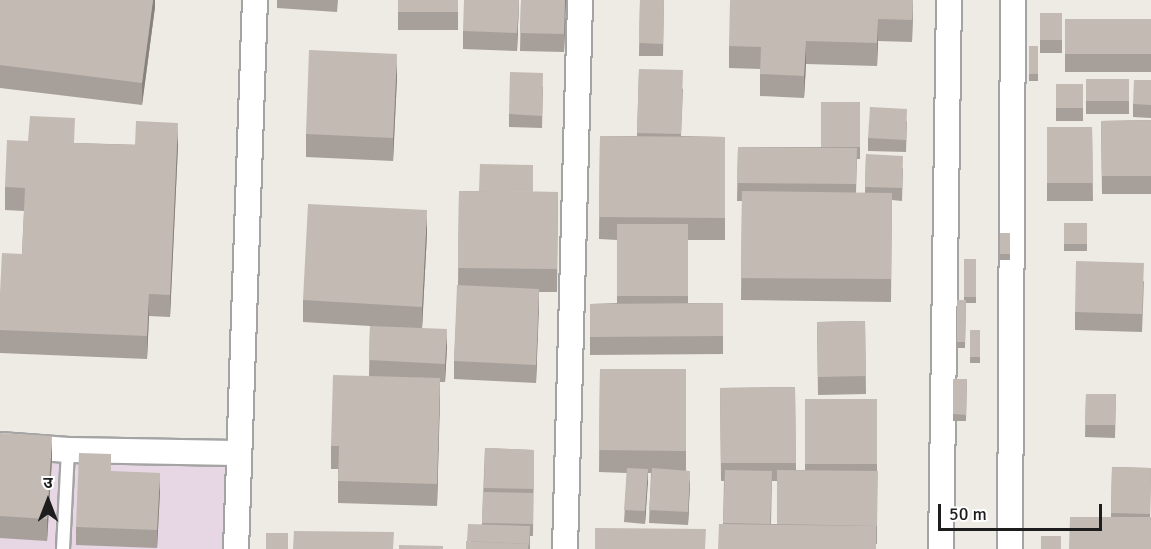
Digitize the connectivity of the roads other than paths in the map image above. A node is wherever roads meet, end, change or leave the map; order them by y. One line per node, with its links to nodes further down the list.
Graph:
1 (255, 0): 7 (street)
2 (580, 0): 10 (street)
3 (949, 0): 11 (street)
4 (1013, 0): 12 (street)
5 (0, 445): 6 (street)
6 (68, 450): 7 (street); 8 (lane)
7 (237, 453): 9 (street)
8 (63, 549)
9 (236, 549)
10 (565, 549)
11 (941, 549)
12 (1010, 549)

